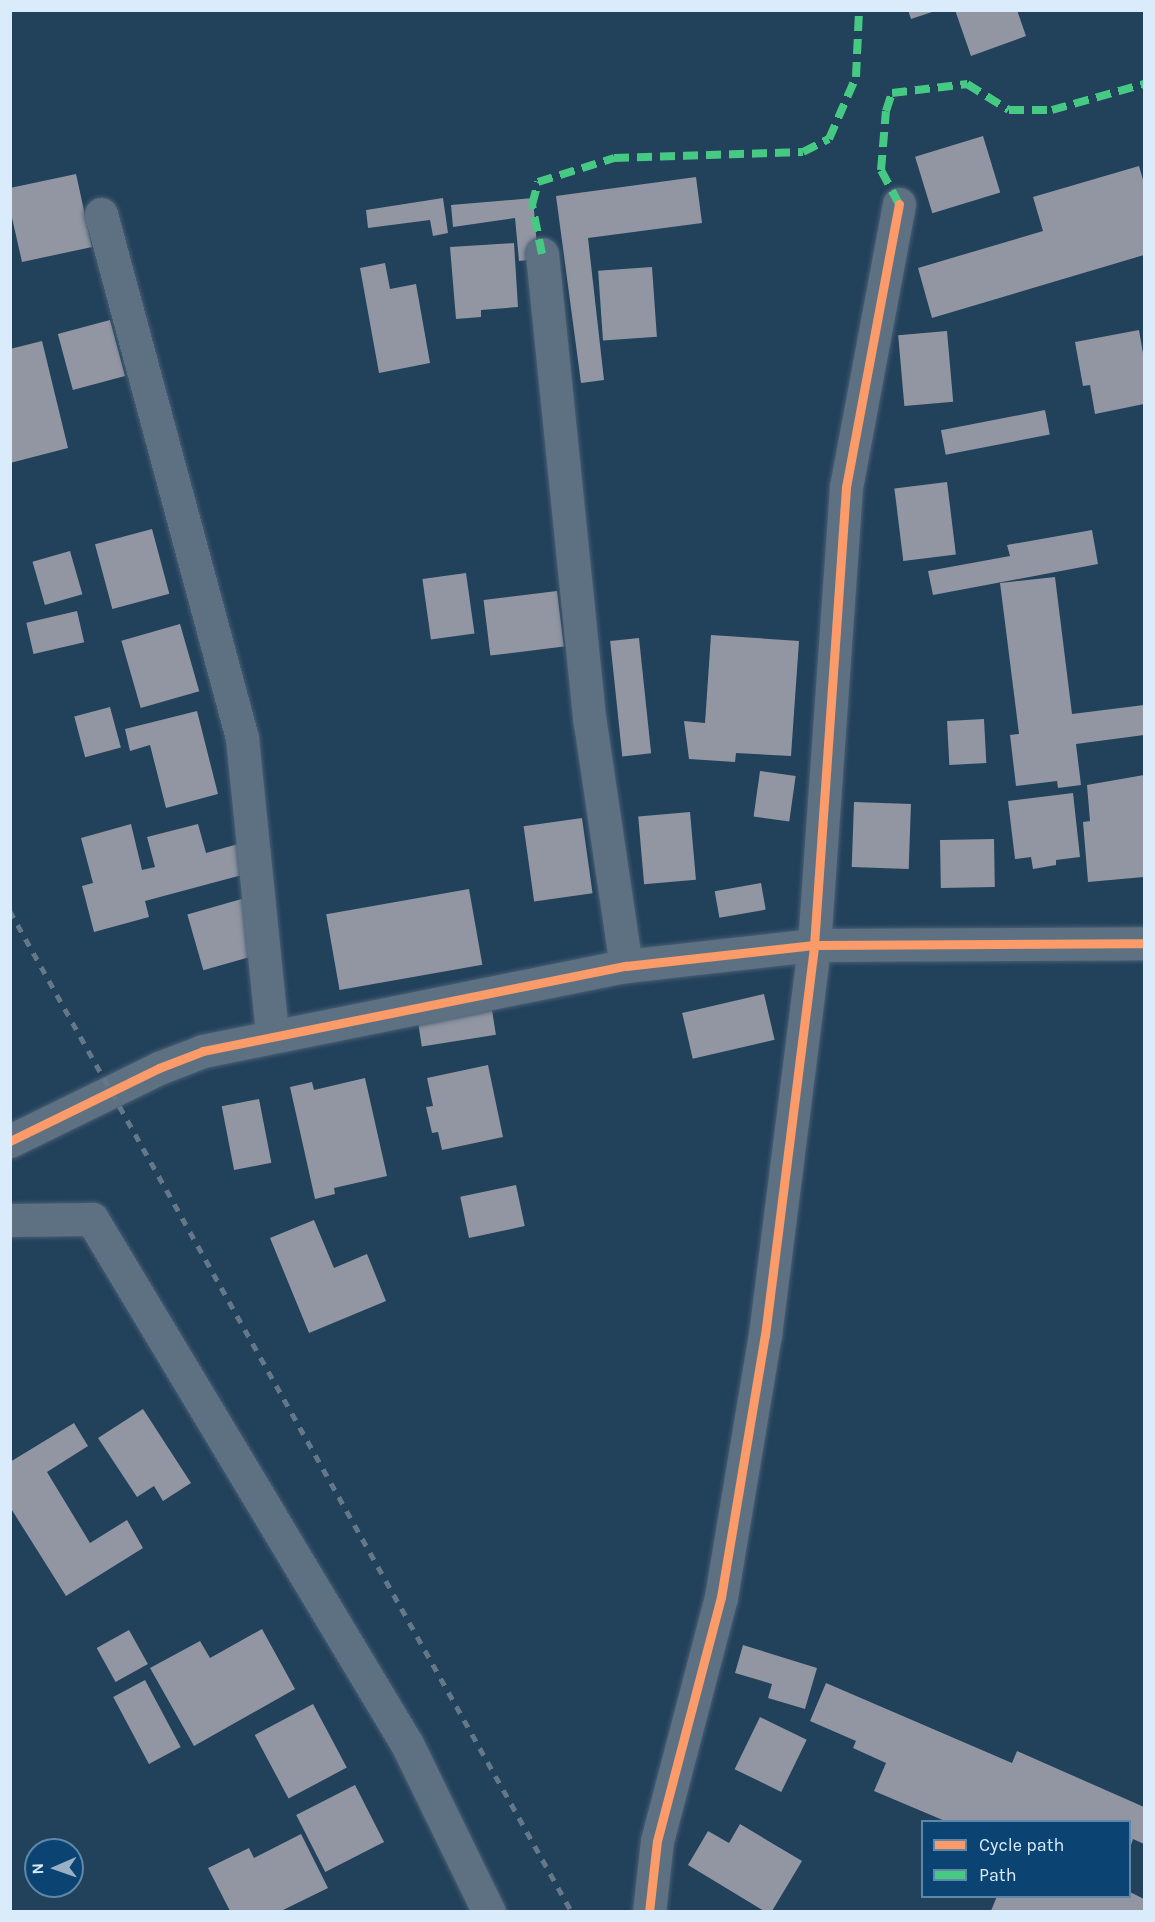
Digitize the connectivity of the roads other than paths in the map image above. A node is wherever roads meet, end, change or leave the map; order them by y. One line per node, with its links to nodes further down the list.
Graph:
1 (899, 204): 5 (street)
2 (101, 214): 7 (street)
3 (542, 254): 6 (street)
4 (1144, 943): 5 (street)
5 (814, 945): 6 (street); 11 (street)
6 (626, 966): 7 (street)
7 (272, 1035): 8 (street)
8 (10, 1142)
9 (10, 1220): 10 (street)
10 (489, 1911)
11 (649, 1911)

